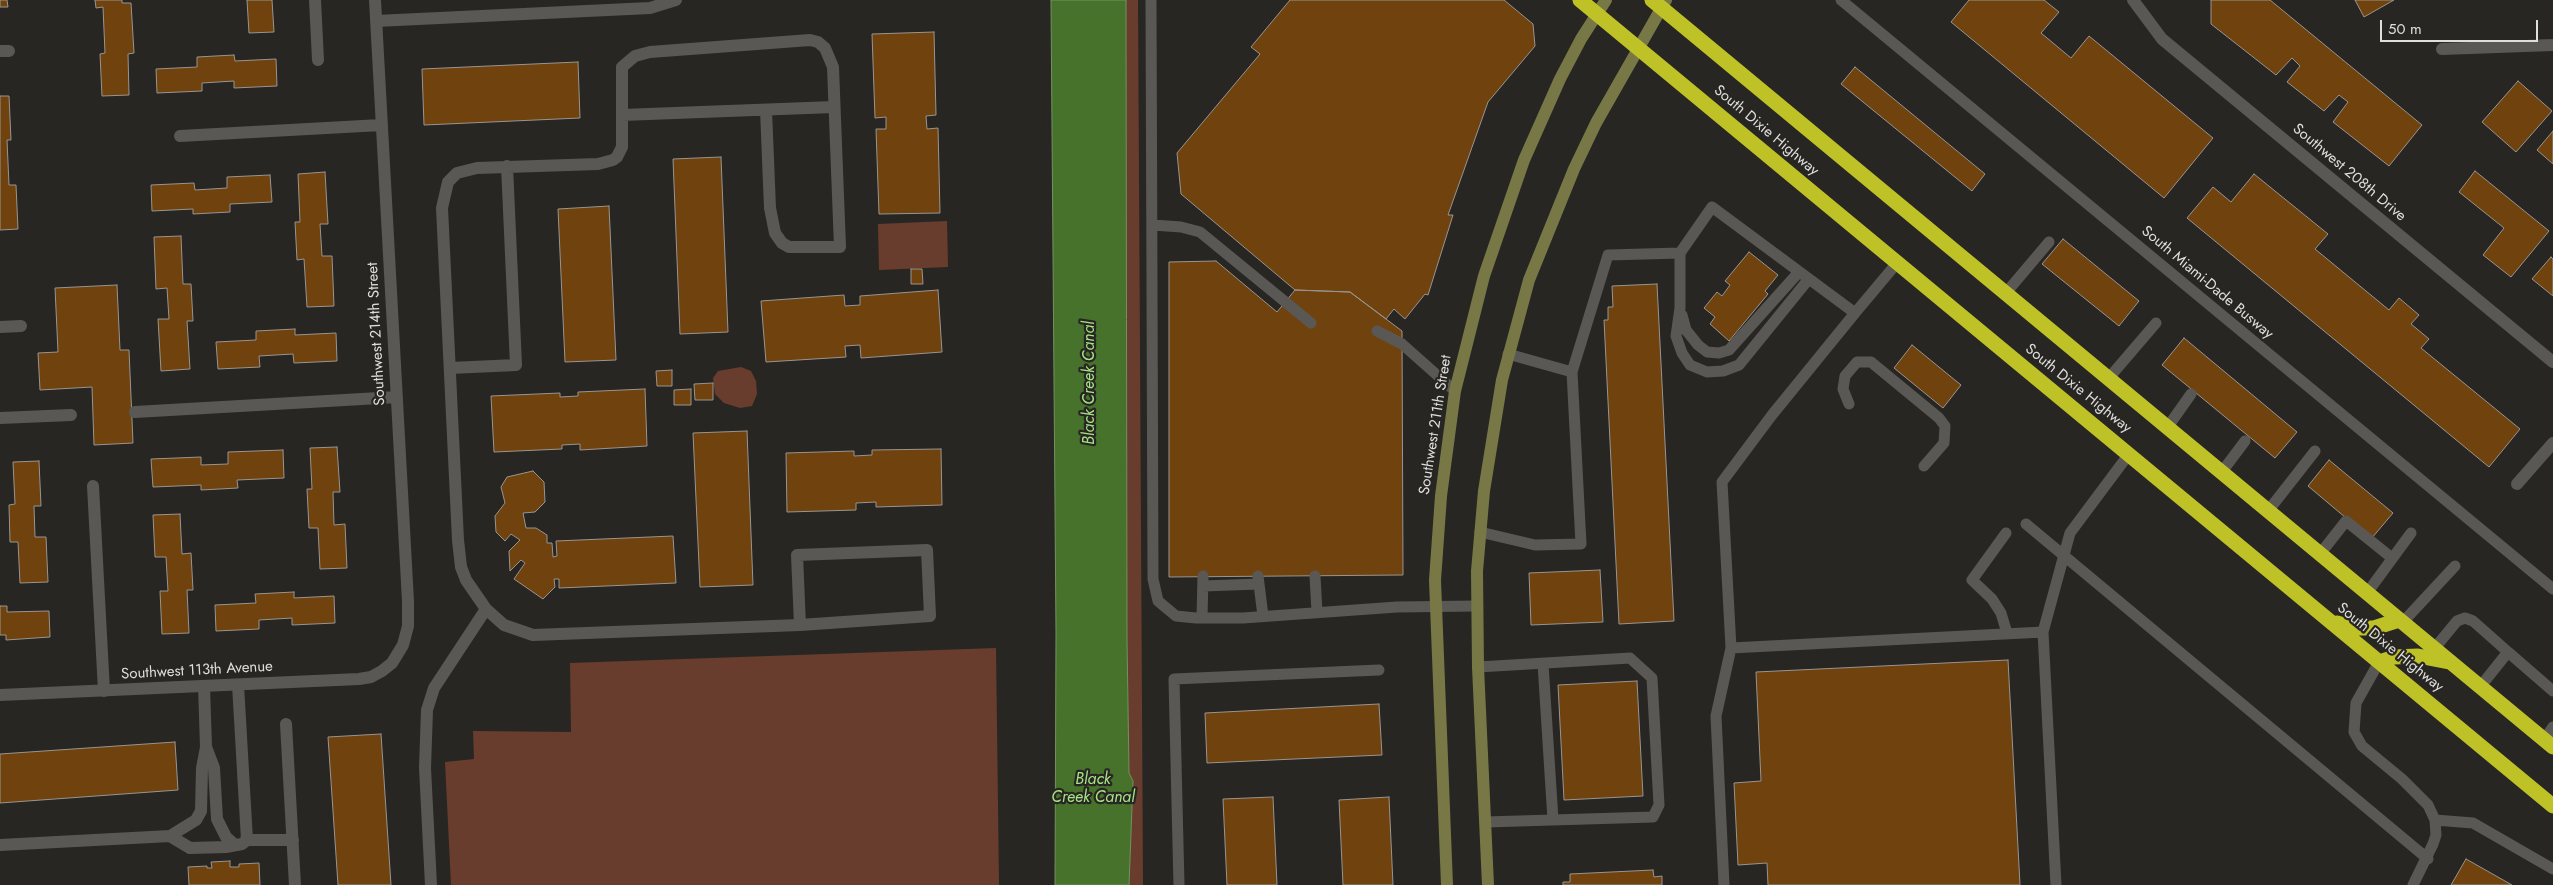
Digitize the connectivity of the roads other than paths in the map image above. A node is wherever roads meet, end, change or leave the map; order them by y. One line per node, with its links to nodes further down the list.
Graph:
1 (315, 0): 15 (street)
2 (375, 0): 11 (street, Southwest 214th Street)
3 (676, 0): 11 (street)
4 (1151, 0): 22 (lane)
5 (1580, 0): 10 (highway, South Dixie Highway)
6 (1606, 0): 10 (main road, Southwest 211th Street)
7 (1841, 0): 66 (lane, South Miami-Dade Busway)
8 (2133, 0): 36 (street, Southwest 208th Drive)
9 (1659, 3): 13 (main road); 27 (highway, South Dixie Highway)
10 (1597, 13): 13 (highway, South Dixie Highway); 40 (main road, Southwest 211th Street)
11 (376, 21): 19 (street, Southwest 214th Street)
12 (2553, 45): 14 (street)
13 (1638, 48): 25 (highway, South Dixie Highway); 35 (main road)
14 (2442, 49)
15 (318, 60)
16 (834, 107): 17 (street); 17 (street); 18 (street)
17 (766, 110): 18 (street)
18 (622, 115): 21 (street)
19 (381, 125): 20 (street); 42 (street, Southwest 214th Street)
20 (180, 136)
21 (506, 166): 37 (street); 37 (street)
22 (1153, 225): 30 (lane); 73 (lane)
23 (2049, 242): 27 (lane)
24 (1680, 253): 26 (lane); 28 (lane); 38 (lane)
25 (1897, 263): 29 (lane); 51 (highway, South Dixie Highway)
26 (1803, 276): 28 (lane); 28 (lane); 29 (lane)
27 (2005, 294): 39 (highway, South Dixie Highway)
28 (1680, 308)
29 (1855, 313): 79 (lane)
30 (1312, 323)
31 (2156, 323): 39 (lane)
32 (20, 326): 33 (street)
33 (0, 327)
34 (1377, 331): 40 (lane)
35 (1508, 354): 38 (lane); 58 (main road)
36 (2553, 362)
37 (450, 368): 70 (street)
38 (1572, 372): 58 (lane)
39 (2108, 379): 47 (highway, South Dixie Highway)
40 (1455, 391): 68 (main road, Southwest 211th Street)
41 (2191, 394): 47 (lane)
42 (397, 397): 44 (street); 84 (street, Southwest 214th Street)
43 (1849, 404): 52 (lane)
44 (135, 412)
45 (71, 415): 46 (street)
46 (0, 418)
47 (2167, 428): 53 (highway, South Dixie Highway)
48 (2245, 441): 53 (lane)
49 (2553, 443): 54 (street)
50 (2315, 451): 56 (lane)
51 (2129, 454): 61 (lane); 75 (highway, South Dixie Highway)
52 (1924, 466)
53 (2221, 473): 56 (highway, South Dixie Highway)
54 (2517, 484)
55 (93, 486): 92 (street)
56 (2268, 511): 62 (highway, South Dixie Highway)
57 (2026, 524): 61 (lane)
58 (1480, 532): 69 (main road)
59 (2006, 533): 78 (lane)
60 (2411, 533): 63 (lane)
61 (2063, 554): 77 (lane); 106 (lane)
62 (2320, 554): 63 (lane); 67 (highway, South Dixie Highway)
63 (2392, 558): 67 (lane)
64 (2455, 566): 74 (lane)
65 (1315, 576): 71 (lane)
66 (2553, 589)
67 (2366, 593): 74 (highway, South Dixie Highway)
68 (1434, 606): 69 (lane); 71 (lane); 111 (main road, Southwest 211th Street)
69 (1477, 606): 86 (main road)
70 (486, 609): 76 (street); 109 (street)
71 (1317, 612): 72 (lane)
72 (1263, 616): 73 (lane); 73 (lane)
73 (1202, 618)
74 (2401, 621): 75 (highway); 80 (highway, South Dixie Highway)
75 (2330, 622): 82 (highway, South Dixie Highway)
76 (800, 625): 76 (street)
77 (2043, 632): 78 (lane); 114 (lane)
78 (2007, 633): 79 (lane)
79 (1731, 648): 113 (lane)
80 (2434, 649): 81 (lane); 83 (highway, South Dixie Highway)
81 (2508, 652): 90 (lane); 91 (lane)
82 (2379, 662): 83 (highway); 98 (highway, South Dixie Highway); 100 (lane)
83 (2450, 662): 90 (highway, South Dixie Highway)
84 (392, 663): 88 (street, Southwest 113th Avenue)
85 (1544, 664): 86 (lane); 99 (lane); 99 (lane)
86 (1478, 668): 101 (main road)
87 (1379, 670): 110 (lane)
88 (238, 684): 89 (street, Southwest 113th Avenue); 104 (street)
89 (204, 686): 92 (street, Southwest 113th Avenue); 97 (street)
90 (2480, 687): 96 (highway, South Dixie Highway)
91 (2553, 691)
92 (104, 692): 93 (street, Southwest 113th Avenue)
93 (0, 695)
94 (286, 724): 103 (street)
95 (2553, 727): 96 (lane)
96 (2548, 743)
97 (206, 747): 102 (street); 104 (street)
98 (2553, 806)
99 (1553, 820): 101 (lane)
100 (2435, 820): 106 (lane); 107 (lane)
101 (1485, 822): 112 (main road)
102 (170, 836): 104 (street); 105 (street)
103 (293, 840): 104 (street); 108 (street)
104 (241, 842)
105 (0, 845)
106 (2428, 859): 115 (lane)
107 (2553, 869)
108 (295, 885)
109 (431, 885)
110 (1179, 885)
111 (1446, 885)
112 (1488, 885)
113 (1724, 885)
114 (2056, 885)
115 (2413, 885)

